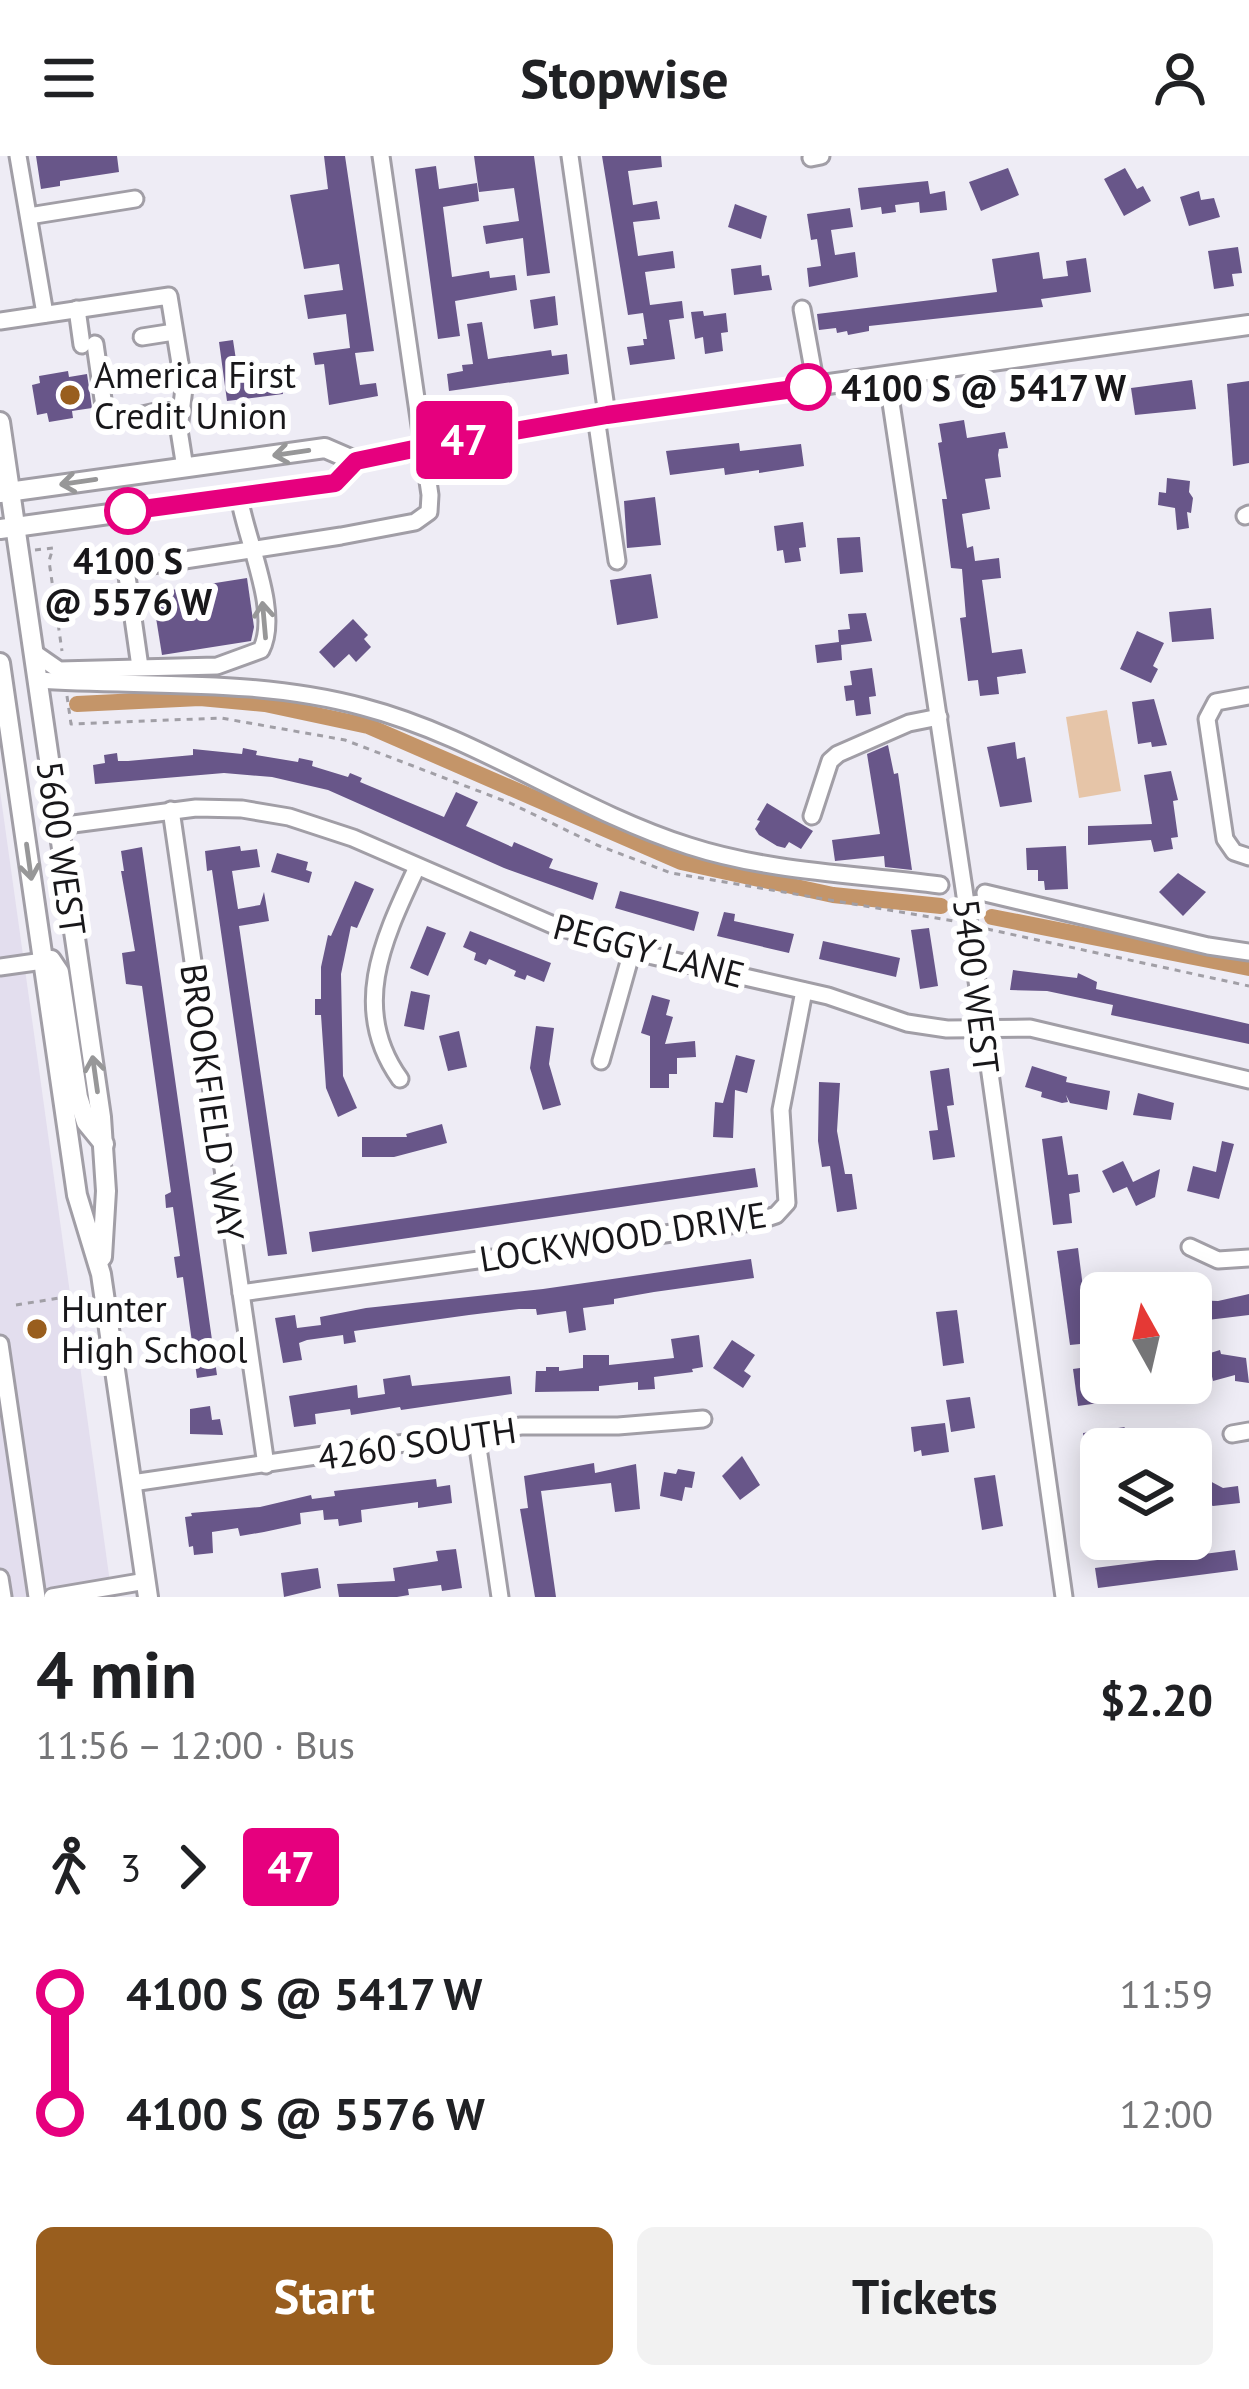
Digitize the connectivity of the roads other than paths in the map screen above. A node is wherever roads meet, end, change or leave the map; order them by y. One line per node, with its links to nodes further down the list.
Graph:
1 (18, 156): 7 (street)
2 (381, 156): 20 (street)
3 (570, 156): 18 (street)
4 (821, 156): 5 (street)
5 (811, 158)
6 (135, 199): 7 (street)
7 (29, 216): 10 (street)
8 (77, 309): 10 (street); 13 (street); 17 (street)
9 (802, 309): 16 (street)
10 (45, 314): 11 (street)
11 (0, 321)
12 (1249, 326): 15 (main road)
13 (174, 332): 14 (street); 17 (street)
14 (142, 337)
15 (887, 376): 16 (main road); 35 (street, 5400 WEST)
16 (816, 386): 18 (main road)
17 (181, 409): 22 (street)
18 (601, 416): 20 (main road); 27 (street)
19 (0, 422): 23 (main road, 5600 WEST)
20 (423, 447): 21 (main road); 26 (street)
21 (356, 461): 22 (main road, one-way to 22); 24 (main road)
22 (185, 468): 23 (main road, one-way to 23)
23 (5, 493): 25 (main road, 5600 WEST)
24 (239, 496): 25 (main road); 26 (street)
25 (8, 528): 28 (main road, 5600 WEST)
26 (254, 549): 30 (street, one-way to 26); 30 (street)
27 (617, 561)
28 (33, 652): 31 (street); 32 (main road, 5600 WEST)
29 (0, 663): 33 (main road, 5600 WEST)
30 (140, 667): 31 (street)
31 (65, 676): 32 (street); 41 (street)
32 (38, 680): 38 (main road, 5600 WEST)
33 (2, 688): 45 (main road, 5600 WEST, one-way to 45)
34 (1249, 696): 39 (street)
35 (939, 717): 37 (street); 48 (street, 5400 WEST)
36 (171, 810): 38 (street, PEGGY LANE); 40 (street, PEGGY LANE); 56 (street, BROOKFIELD WAY)
37 (812, 816)
38 (58, 826): 52 (main road, 5600 WEST, one-way to 38)
39 (1249, 856)
40 (417, 867): 43 (street, PEGGY LANE); 50 (street)
41 (940, 885)
42 (985, 893): 44 (street)
43 (632, 951): 47 (street, PEGGY LANE); 49 (street)
44 (1249, 952)
45 (43, 961): 46 (street); 52 (main road); 55 (main road, 5600 WEST)
46 (0, 967)
47 (804, 991): 48 (street, PEGGY LANE); 56 (street, LOCKWOOD DRIVE)
48 (981, 1028): 51 (street, PEGGY LANE); 68 (street, 5400 WEST)
49 (601, 1061)
50 (400, 1079)
51 (1249, 1080)
52 (104, 1144): 55 (main road, 5600 WEST)
53 (1190, 1247): 54 (street)
54 (1249, 1258)
55 (101, 1274): 61 (main road, 5600 WEST)
56 (241, 1293): 60 (street, BROOKFIELD WAY)
57 (0, 1344): 65 (street)
58 (703, 1419): 59 (street, 4260 SOUTH)
59 (476, 1433): 60 (street, 4260 SOUTH); 67 (street)
60 (266, 1465): 61 (street, 4260 SOUTH)
61 (132, 1484): 63 (main road, 5600 WEST)
62 (0, 1578): 64 (street)
63 (147, 1589): 66 (street)
64 (3, 1597)
65 (37, 1597)
66 (52, 1597)
67 (500, 1597)
68 (1064, 1597)

